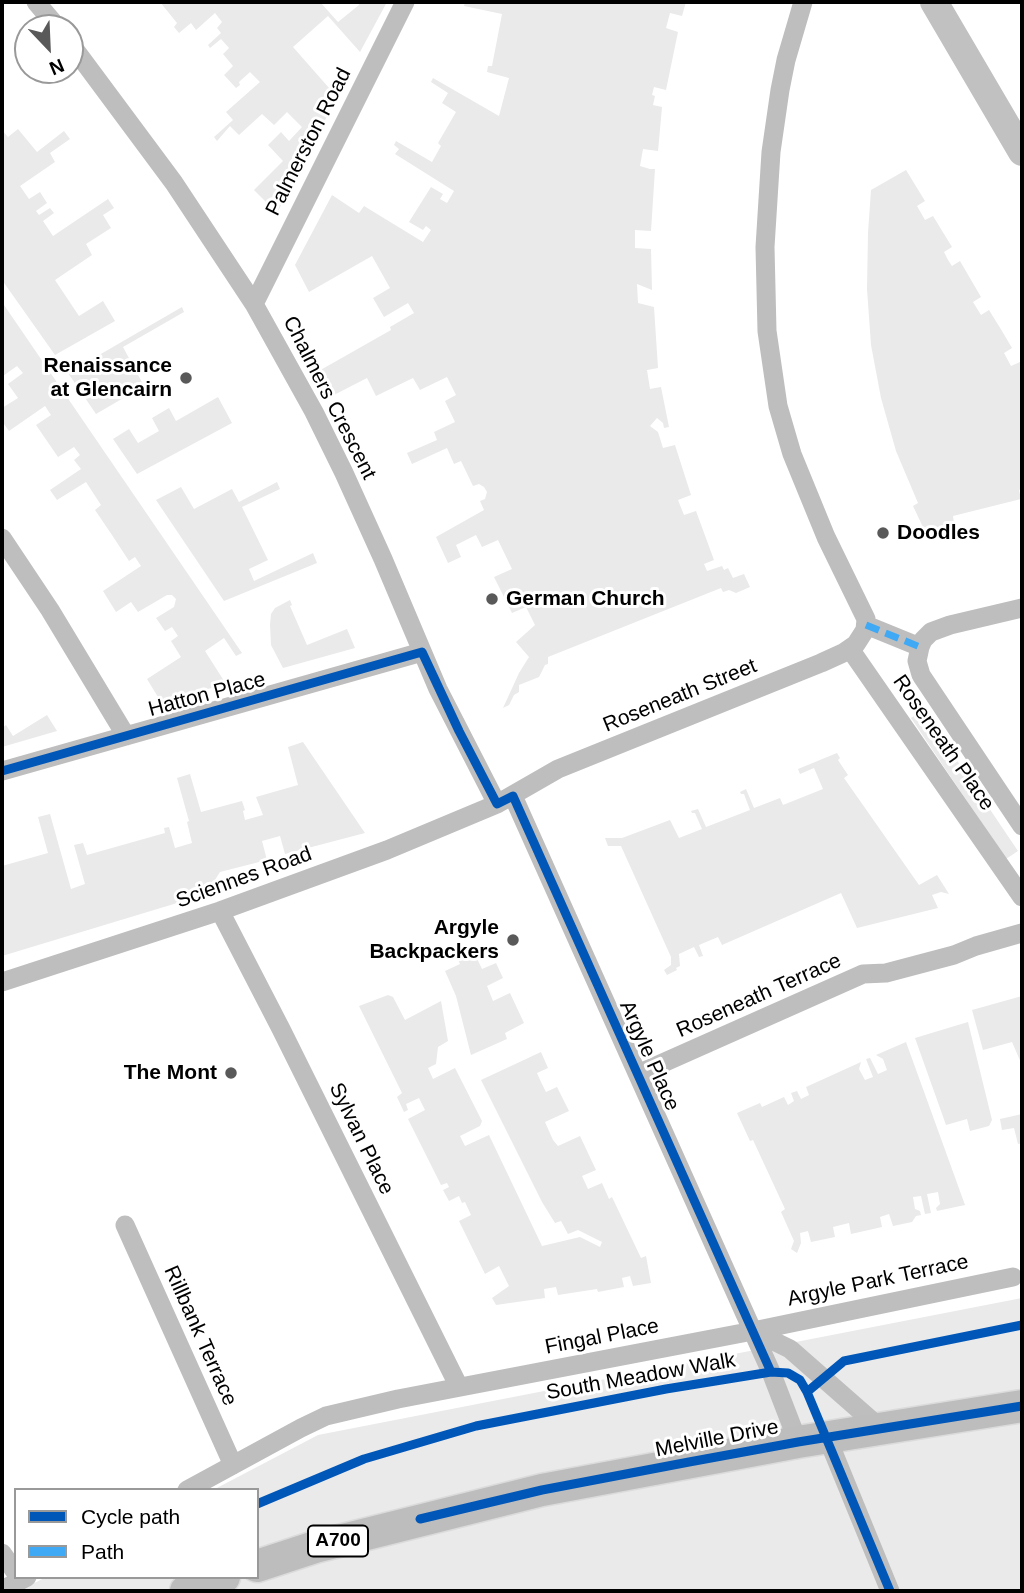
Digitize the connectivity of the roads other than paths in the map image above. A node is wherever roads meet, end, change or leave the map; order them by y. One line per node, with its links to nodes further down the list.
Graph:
1 (405, 2): 6 (street, Palmerston Road)
2 (803, 2): 9 (street)
3 (934, 2): 5 (street)
4 (84, 62): 6 (street, Chalmers Crescent)
5 (1022, 152)
6 (254, 304): 12 (street, Chalmers Crescent)
7 (2, 538): 13 (street)
8 (1022, 608): 10 (street)
9 (866, 622): 10 (street); 11 (street)
10 (920, 647): 16 (street)
11 (850, 649): 15 (street, Roseneath Street); 17 (street, Roseneath Place)
12 (422, 652): 13 (street, Hatton Place); 15 (street, Chalmers Crescent)
13 (126, 736): 14 (street, Hatton Place)
14 (2, 771)
15 (505, 800): 18 (street, Sciennes Road); 21 (street, Argyle Place)
16 (1022, 826)
17 (1022, 897)
18 (220, 911): 20 (street, Sciennes Road); 25 (street, Sylvan Place)
19 (1022, 933): 21 (street, Roseneath Terrace)
20 (2, 982)
21 (638, 1074): 24 (street, Argyle Place)
22 (125, 1225): 29 (street, Rillbank Terrace)
23 (1013, 1277): 24 (street, Argyle Park Terrace)
24 (753, 1331): 25 (street, Fingal Place); 27 (street); 28 (street, Argyle Place)
25 (459, 1387): 29 (street, Fingal Place)
26 (1022, 1406): 27 (main road, Melville Drive / A700)
27 (880, 1428): 28 (main road, Melville Drive / A700)
28 (812, 1439): 32 (main road, Melville Drive / A700); 38 (street, Argyle Place)
29 (233, 1465): 30 (street, Fingal Place)
30 (191, 1488)
31 (2, 1553): 33 (street)
32 (259, 1565)
33 (14, 1569)
34 (17, 1579): 36 (street)
35 (219, 1579): 37 (main road)
36 (2, 1590)
37 (186, 1591)
38 (890, 1591)

